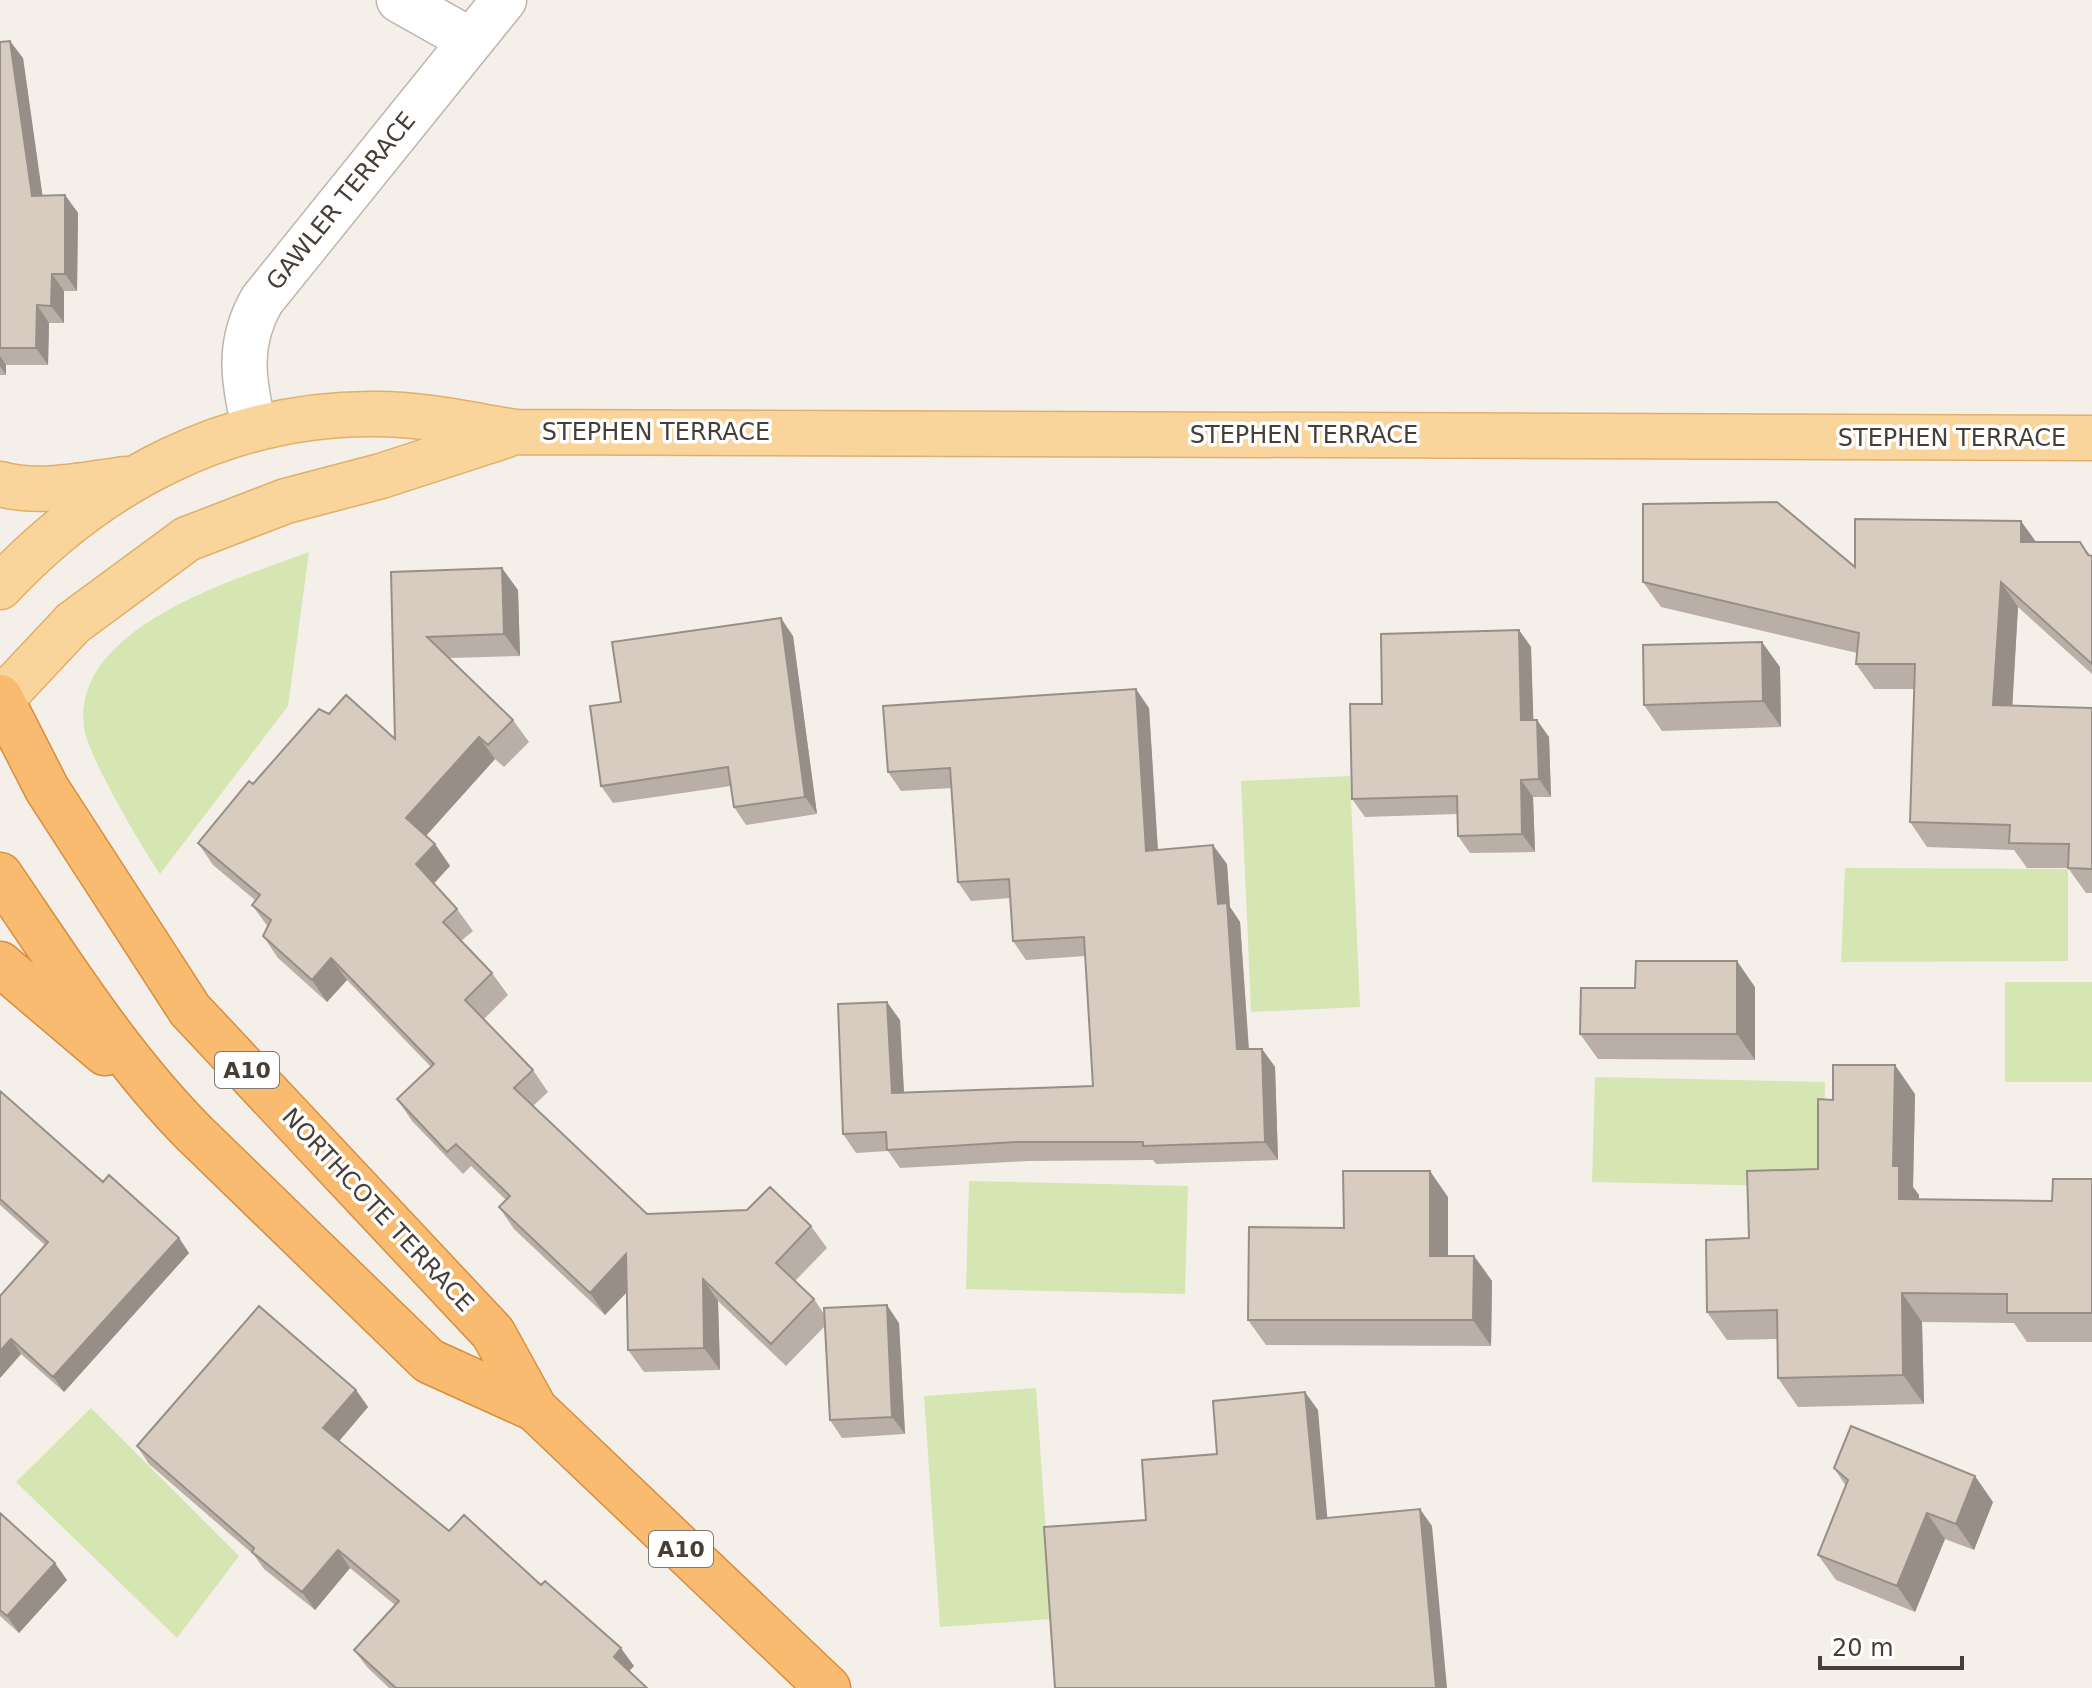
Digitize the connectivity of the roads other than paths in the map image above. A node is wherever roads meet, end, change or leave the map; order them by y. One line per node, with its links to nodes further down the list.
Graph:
1 (399, 0): 3 (street)
2 (504, 0): 3 (street, GAWLER TERRACE)
3 (470, 40): 4 (street, GAWLER TERRACE)
4 (254, 427): 5 (main road, STEPHEN TERRACE); 7 (main road, STEPHEN TERRACE)
5 (516, 432): 6 (main road, STEPHEN TERRACE); 10 (main road, STEPHEN TERRACE)
6 (2092, 438)
7 (135, 477): 8 (main road); 9 (main road, STEPHEN TERRACE)
8 (0, 484)
9 (0, 587)
10 (0, 699): 14 (highway, NORTHCOTE TERRACE / A10)
11 (0, 875): 13 (highway, NORTHCOTE TERRACE / A10)
12 (0, 964): 13 (highway)
13 (156, 1094): 14 (highway, NORTHCOTE TERRACE / A10)
14 (535, 1409): 15 (highway, NORTHCOTE TERRACE / A10)
15 (828, 1688)

